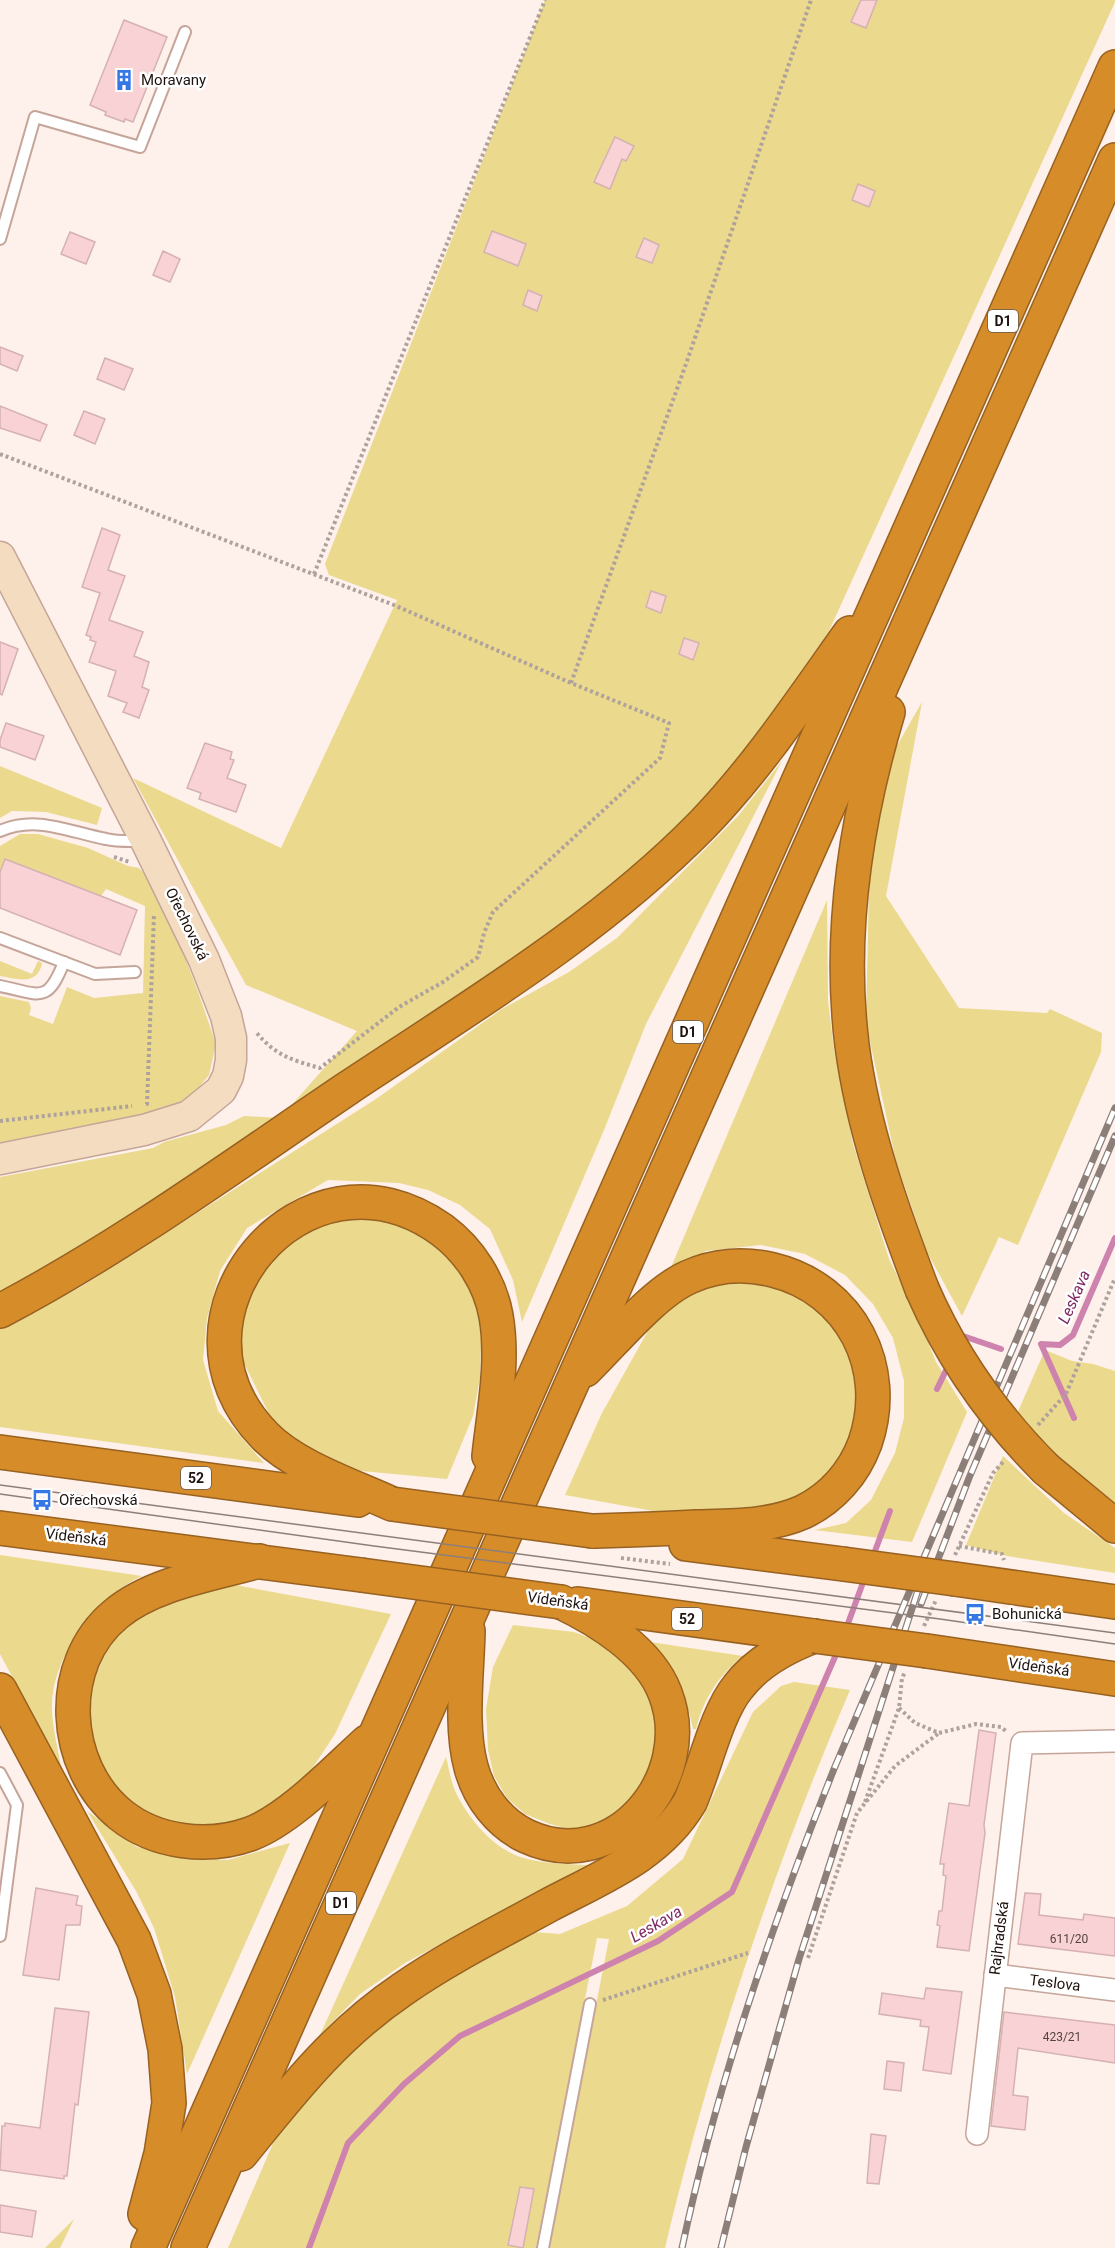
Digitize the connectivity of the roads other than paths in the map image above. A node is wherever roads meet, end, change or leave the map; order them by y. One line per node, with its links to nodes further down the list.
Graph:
1 (185, 32): 4 (lane)
2 (1115, 67): 6 (highway, D1)
3 (1115, 160): 7 (highway, D1)
4 (0, 238)
5 (0, 557): 9 (street, Ořechovská)
6 (891, 575): 15 (highway); 18 (highway, D1)
7 (925, 588): 16 (highway, D1); 20 (highway, bridge)
8 (0, 831): 9 (lane)
9 (146, 842): 14 (street, Ořechovská)
10 (0, 938): 11 (lane)
11 (64, 962): 12 (lane); 13 (lane)
12 (135, 972)
13 (0, 986)
14 (0, 1159)
15 (0, 1311)
16 (571, 1384): 22 (highway); 26 (highway, D1)
17 (0, 1452): 19 (highway, 52)
18 (485, 1488): 19 (highway); 30 (highway, D1)
19 (393, 1504): 22 (highway, 52, bridge)
20 (1115, 1526)
21 (0, 1528): 23 (highway, Vídeňská / 52)
22 (592, 1531): 25 (highway, 52, bridge)
23 (259, 1561): 24 (highway, Vídeňská / 52, bridge); 30 (highway)
24 (561, 1602): 26 (highway); 27 (highway, Vídeňská / 52)
25 (1115, 1602)
26 (468, 1617): 38 (highway, D1)
27 (814, 1636): 28 (highway, Vídeňská / 52, bridge); 38 (highway)
28 (1115, 1679)
29 (0, 1690): 39 (highway)
30 (375, 1735): 40 (highway, D1)
31 (1115, 1742): 34 (street, Rajhradská)
32 (0, 1773): 33 (lane)
33 (0, 1936)
34 (995, 1975): 35 (street, Teslova); 37 (street, Rajhradská)
35 (1115, 1990)
36 (590, 2004): 42 (lane)
37 (977, 2134)
38 (213, 2188): 41 (highway, D1)
39 (136, 2248)
40 (148, 2248)
41 (188, 2248)
42 (543, 2248)

